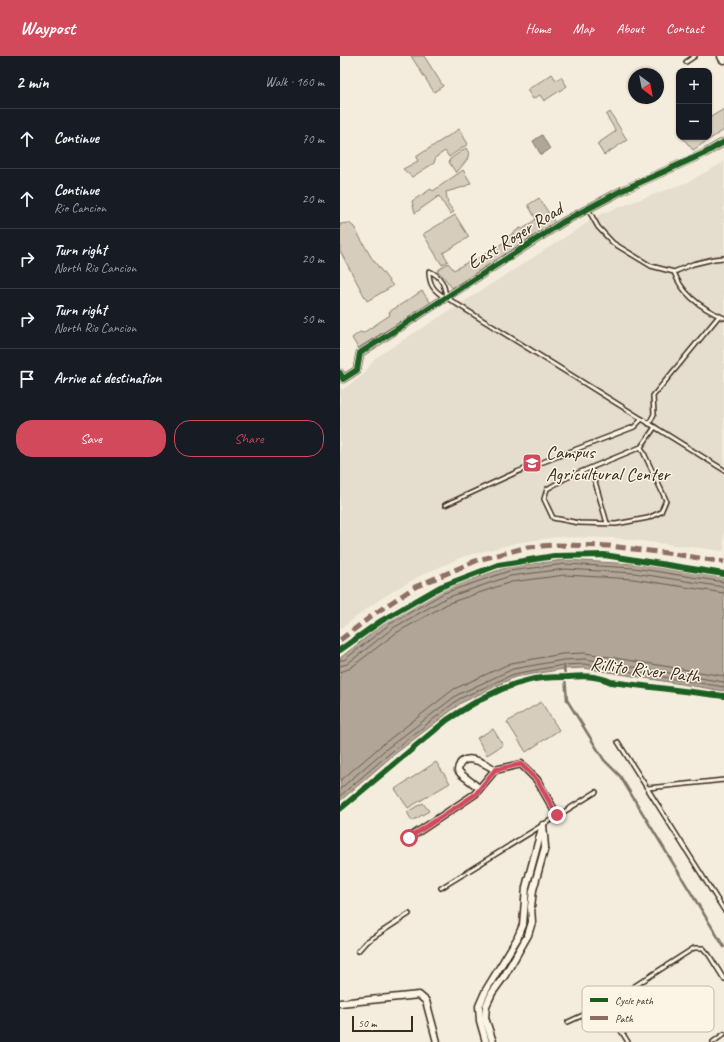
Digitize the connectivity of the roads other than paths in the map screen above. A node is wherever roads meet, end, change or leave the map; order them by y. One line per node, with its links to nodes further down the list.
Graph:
1 (695, 56): 2 (lane)
2 (686, 62)
3 (724, 142): 4 (street, East Roger Road)
4 (588, 209): 6 (lane); 7 (street, East Roger Road)
5 (724, 258): 6 (lane)
6 (674, 272): 8 (lane)
7 (446, 298): 7 (lane); 10 (street, East Roger Road); 11 (lane)
8 (719, 316): 9 (lane); 12 (lane)
9 (724, 318)
10 (341, 378)
11 (642, 419): 12 (lane); 17 (lane)
12 (649, 424): 13 (lane)
13 (655, 427): 14 (lane); 16 (lane)
14 (641, 447): 15 (lane); 18 (lane)
15 (591, 468): 18 (lane); 18 (lane)
16 (724, 470)
17 (445, 505)
18 (607, 523)
19 (618, 742): 23 (lane)
20 (495, 770): 22 (street); 22 (street); 25 (street)
21 (724, 780): 23 (lane)
22 (479, 788): 27 (street)
23 (648, 788): 31 (lane)
24 (596, 792): 25 (lane)
25 (557, 815): 26 (lane)
26 (543, 825): 28 (street); 29 (street); 30 (lane)
27 (409, 838)
28 (529, 876): 29 (lane); 42 (street)
29 (536, 879): 43 (street)
30 (441, 888)
31 (724, 910)
32 (409, 914): 33 (lane)
33 (358, 951)
34 (724, 979): 35 (lane)
35 (635, 986)
36 (340, 1003): 41 (street)
37 (582, 1016): 38 (lane)
38 (568, 1022)
39 (622, 1032): 44 (lane)
40 (724, 1034): 45 (lane)
41 (437, 1042)
42 (486, 1042)
43 (493, 1042)
44 (628, 1042)
45 (713, 1042)

